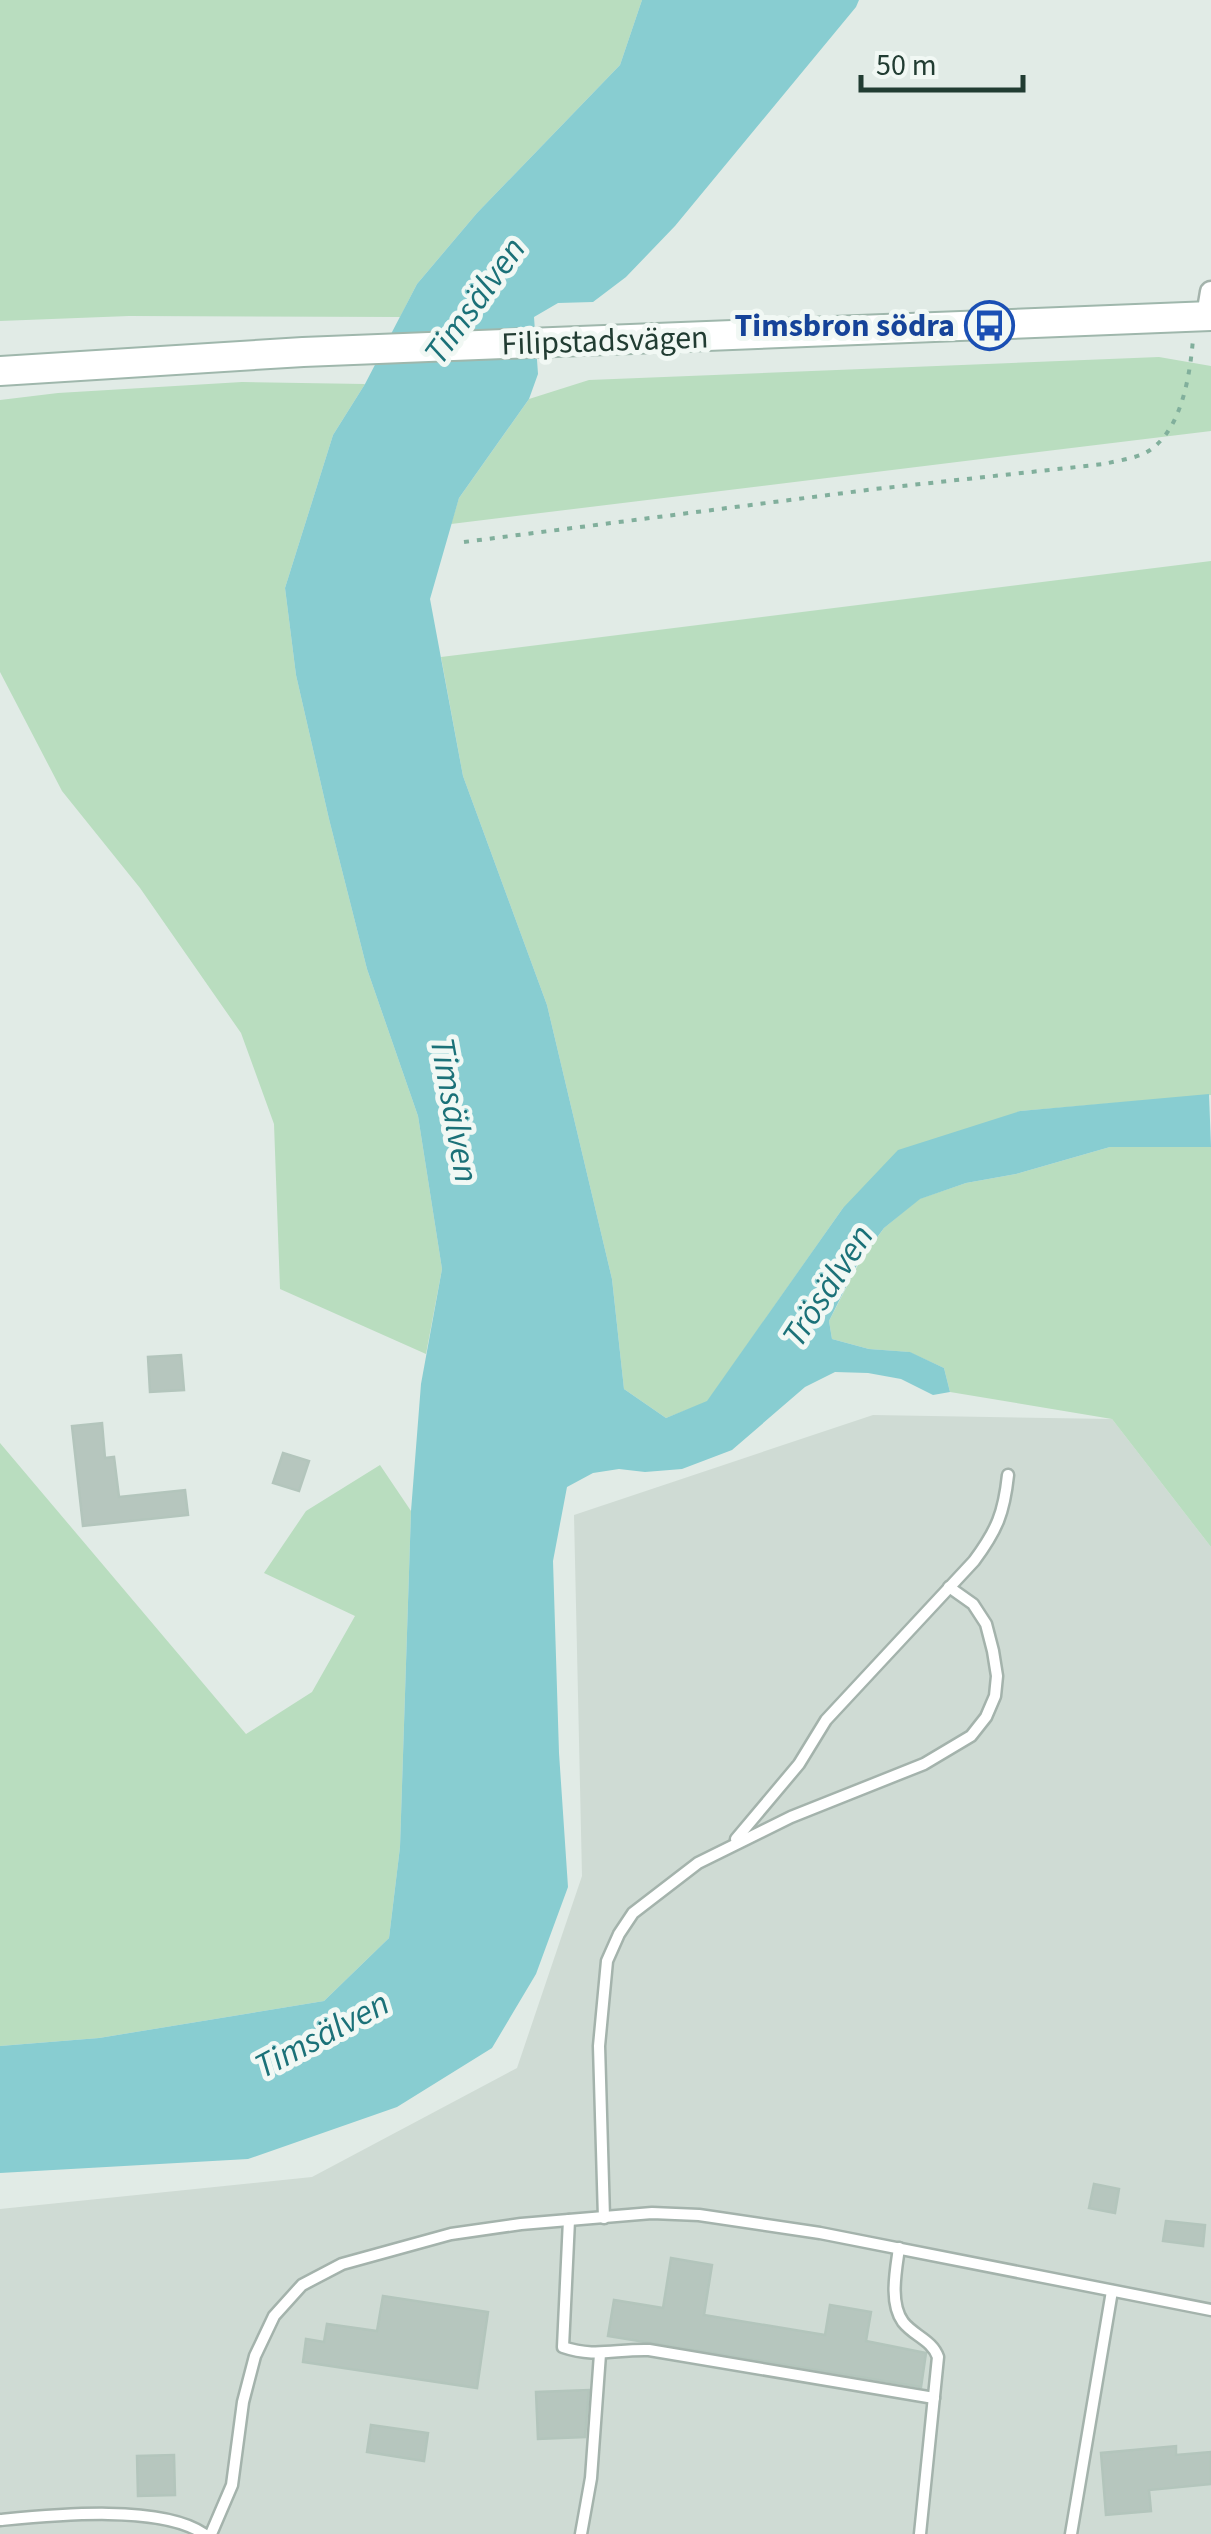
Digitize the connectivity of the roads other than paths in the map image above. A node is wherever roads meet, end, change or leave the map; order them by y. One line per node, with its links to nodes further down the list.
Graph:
1 (1210, 308): 2 (main road, Filipstadsvägen)
2 (0, 371)
3 (1008, 1475): 4 (lane)
4 (949, 1587): 5 (lane); 5 (lane)
5 (725, 1851): 6 (lane)
6 (604, 2218): 7 (lane); 8 (lane)
7 (569, 2220): 11 (lane); 14 (lane)
8 (899, 2248): 9 (lane); 12 (lane)
9 (1112, 2291): 10 (lane); 17 (lane)
10 (1211, 2310)
11 (600, 2354): 12 (lane); 15 (lane)
12 (934, 2398): 16 (lane)
13 (0, 2520): 14 (lane)
14 (207, 2534)
15 (581, 2534)
16 (920, 2534)
17 (1071, 2534)

